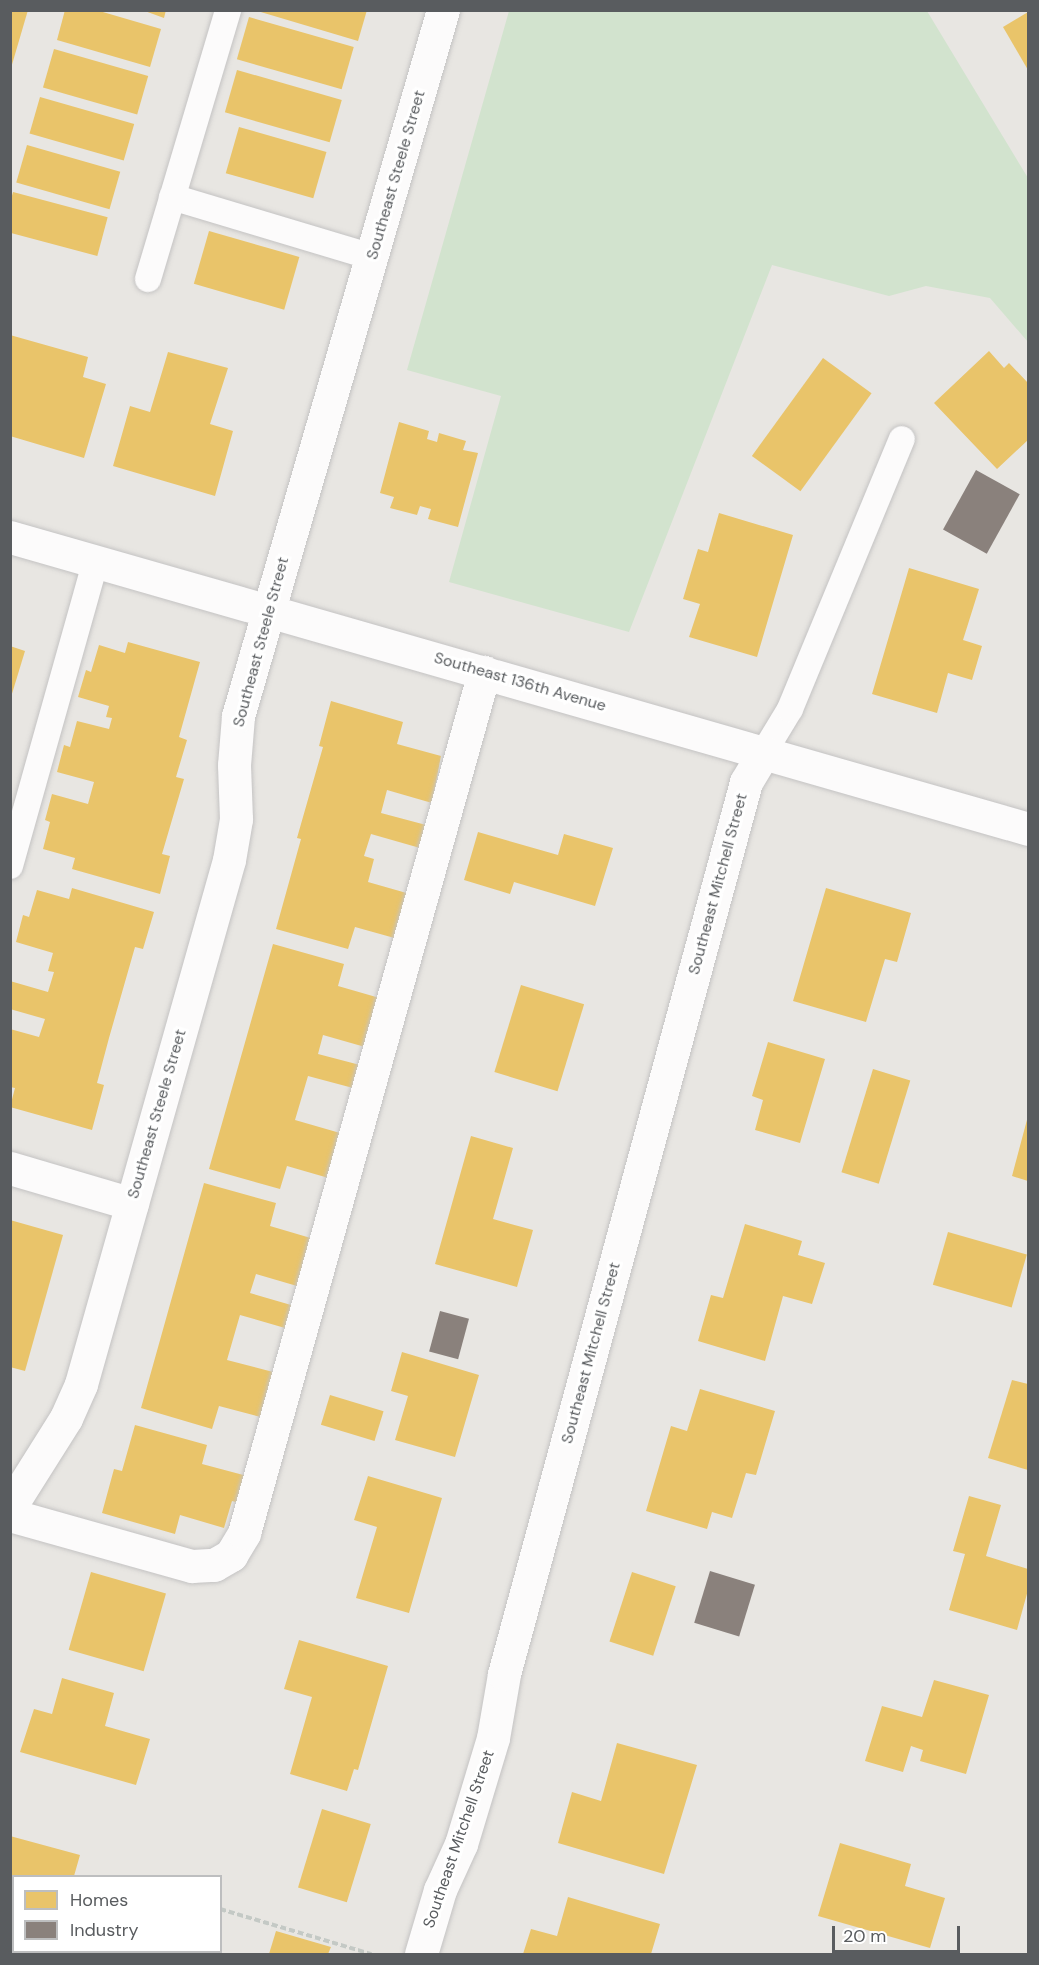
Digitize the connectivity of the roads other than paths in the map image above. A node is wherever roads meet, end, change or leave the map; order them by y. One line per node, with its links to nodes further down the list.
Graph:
1 (228, 10): 3 (lane)
2 (443, 10): 4 (street, Southeast Steele Street)
3 (172, 197): 4 (lane); 5 (lane)
4 (372, 257): 9 (street, Southeast Steele Street)
5 (148, 279)
6 (902, 439): 11 (lane)
7 (10, 537): 8 (street, Southeast 136th Avenue)
8 (96, 561): 9 (street, Southeast 136th Avenue); 13 (lane)
9 (268, 609): 10 (street, Southeast 136th Avenue); 15 (street, Southeast Steele Street)
10 (484, 672): 11 (street, Southeast 136th Avenue); 17 (street)
11 (764, 752): 12 (street, Southeast 136th Avenue); 18 (street, Southeast Mitchell Street)
12 (1029, 829)
13 (10, 866)
14 (10, 1168): 15 (street)
15 (132, 1204): 16 (street, Southeast Steele Street)
16 (10, 1507)
17 (10, 1515)
18 (421, 1954)

